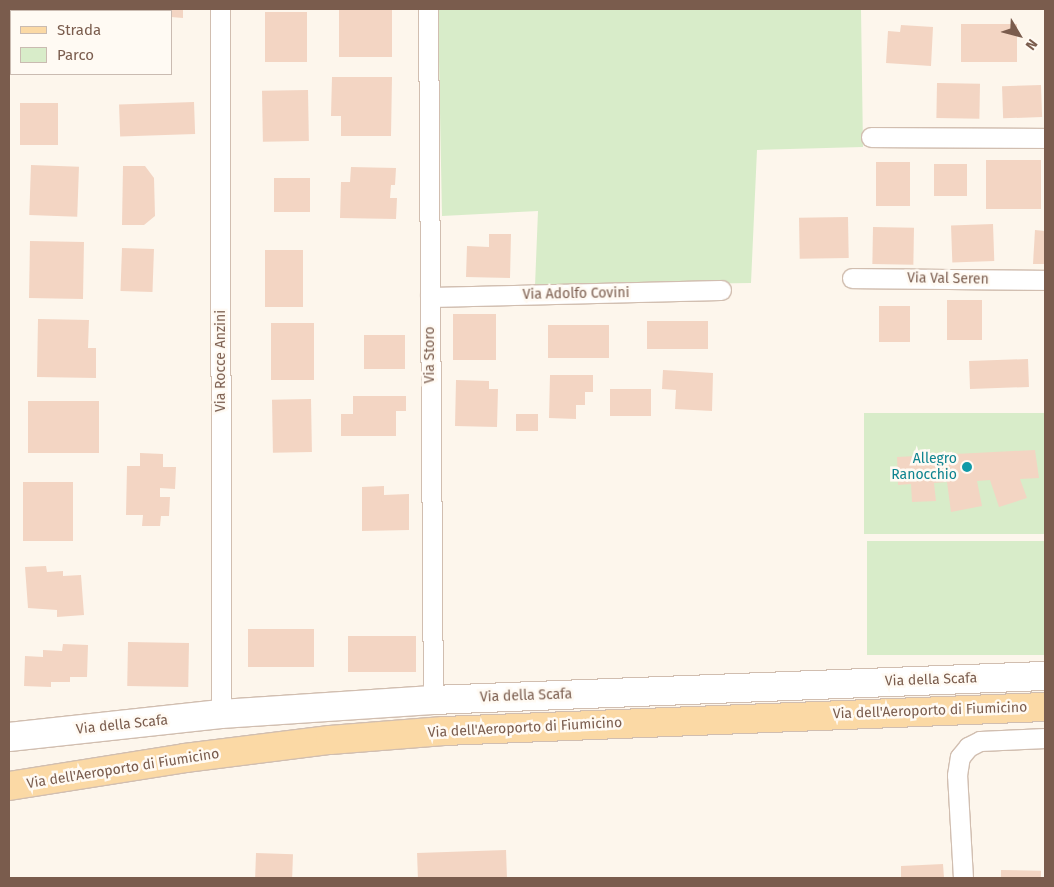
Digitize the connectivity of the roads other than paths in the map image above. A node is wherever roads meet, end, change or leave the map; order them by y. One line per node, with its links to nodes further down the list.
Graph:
1 (220, 9): 12 (street, Via Rocce Anzini)
2 (428, 9): 8 (street, Via Storo)
3 (871, 137): 4 (street)
4 (1045, 138)
5 (852, 278): 6 (street, Via Val Seren)
6 (1045, 280)
7 (721, 290): 8 (street, Via Adolfo Covini)
8 (430, 297): 10 (street, Via Storo)
9 (1038, 674): 10 (street, Via della Scafa)
10 (433, 700): 12 (street, Via della Scafa)
11 (1045, 707): 15 (main road, Via dell'Aeroporto di Fiumicino)
12 (222, 714): 13 (street, Via della Scafa)
13 (9, 737)
14 (1045, 738): 16 (street)
15 (9, 786)
16 (962, 878)

